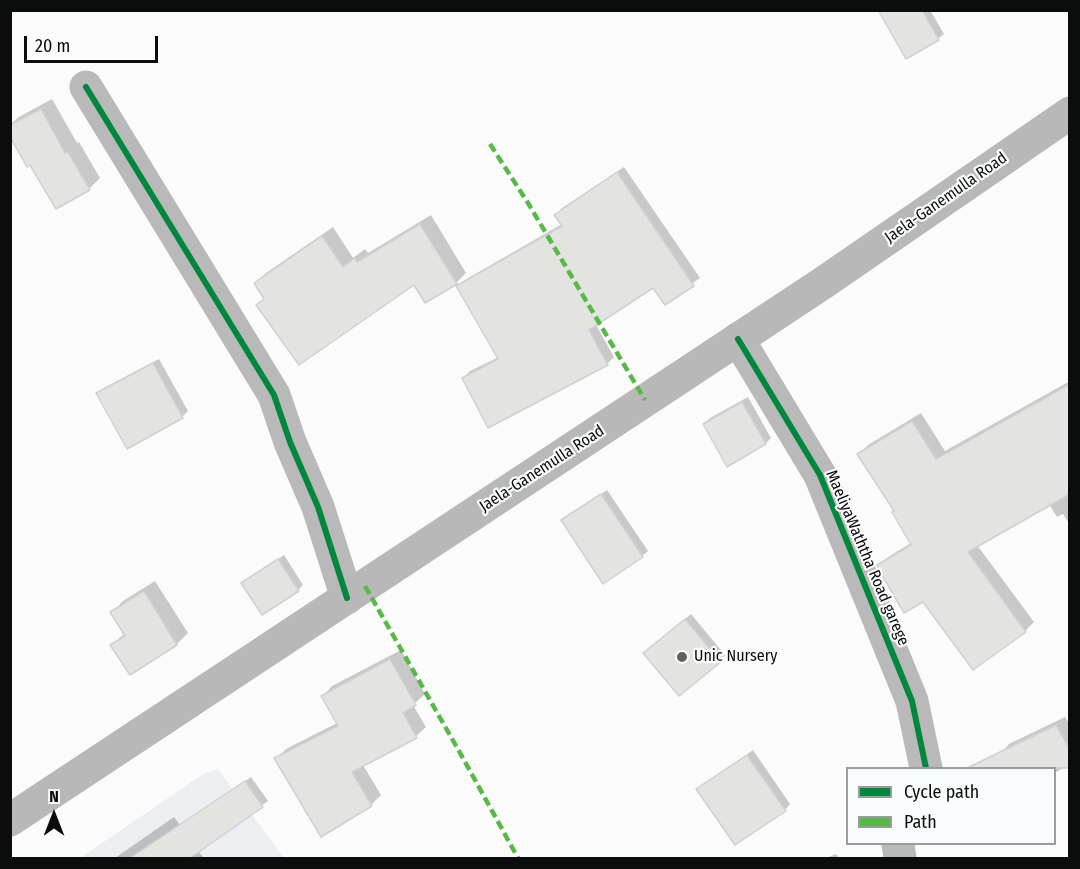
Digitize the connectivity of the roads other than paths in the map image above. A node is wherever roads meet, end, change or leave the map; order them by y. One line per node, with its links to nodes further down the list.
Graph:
1 (86, 87): 4 (street)
2 (1070, 112): 3 (main road, Jaela-Ganemulla Road)
3 (738, 339): 4 (main road, Jaela-Ganemulla Road); 5 (street, MaeliyaWaththa Road garege)
4 (346, 598): 6 (main road, Jaela-Ganemulla Road)
5 (926, 767)
6 (10, 820)

